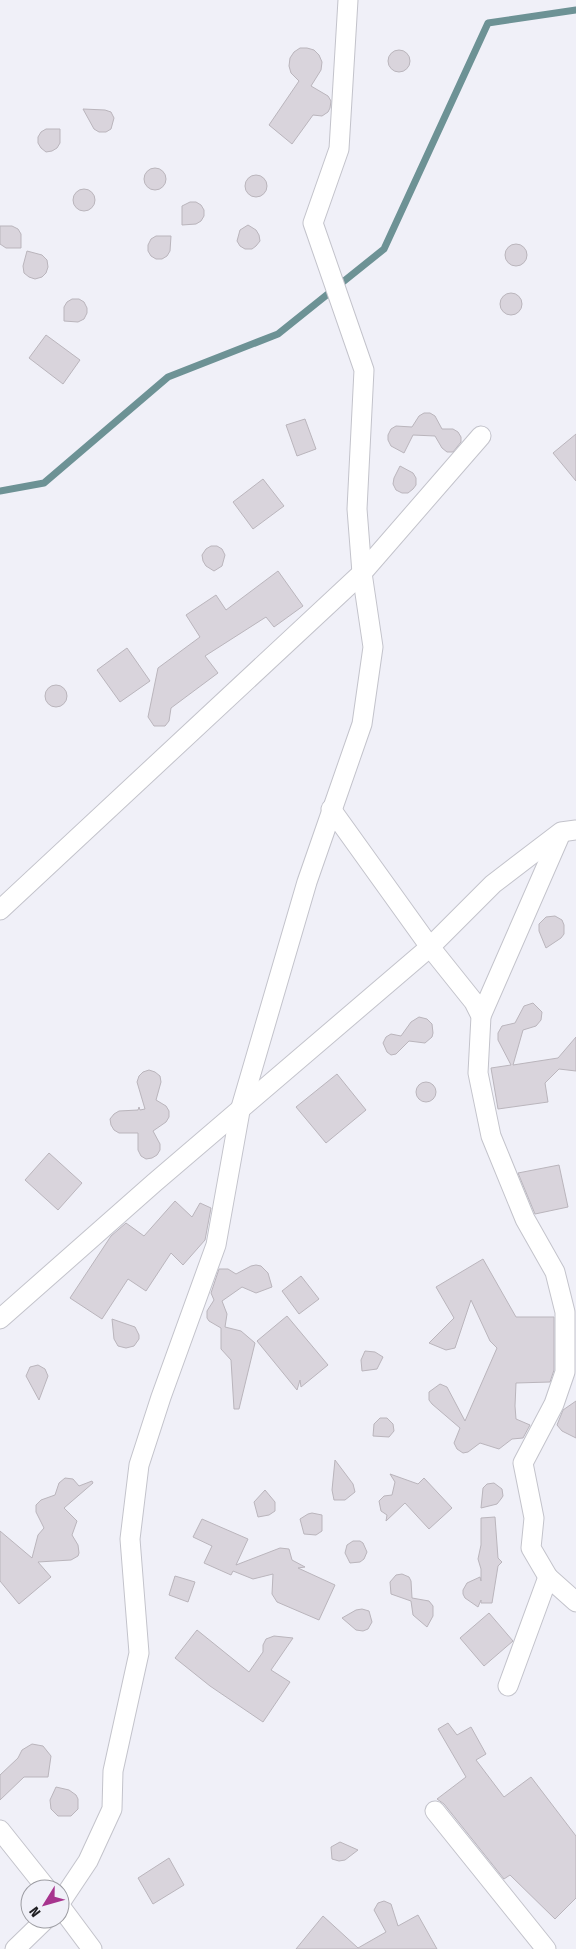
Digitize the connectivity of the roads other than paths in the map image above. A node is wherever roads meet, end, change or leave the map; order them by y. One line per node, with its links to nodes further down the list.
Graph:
1 (348, 0): 3 (street)
2 (481, 436): 3 (street)
3 (362, 573): 4 (street); 6 (street)
4 (331, 809): 7 (street); 9 (street)
5 (569, 831): 7 (street); 8 (street)
6 (0, 910)
7 (430, 947): 8 (street); 9 (street)
8 (481, 1016): 11 (street)
9 (240, 1111): 10 (street); 17 (street)
10 (0, 1320)
11 (548, 1576): 12 (street); 13 (street)
12 (576, 1602)
13 (508, 1686)
14 (435, 1811): 22 (street)
15 (0, 1830): 16 (street)
16 (39, 1879)
17 (70, 1888)
18 (70, 1918): 21 (street)
19 (36, 1929): 20 (street)
20 (15, 1949)
21 (92, 1949)
22 (546, 1949)

